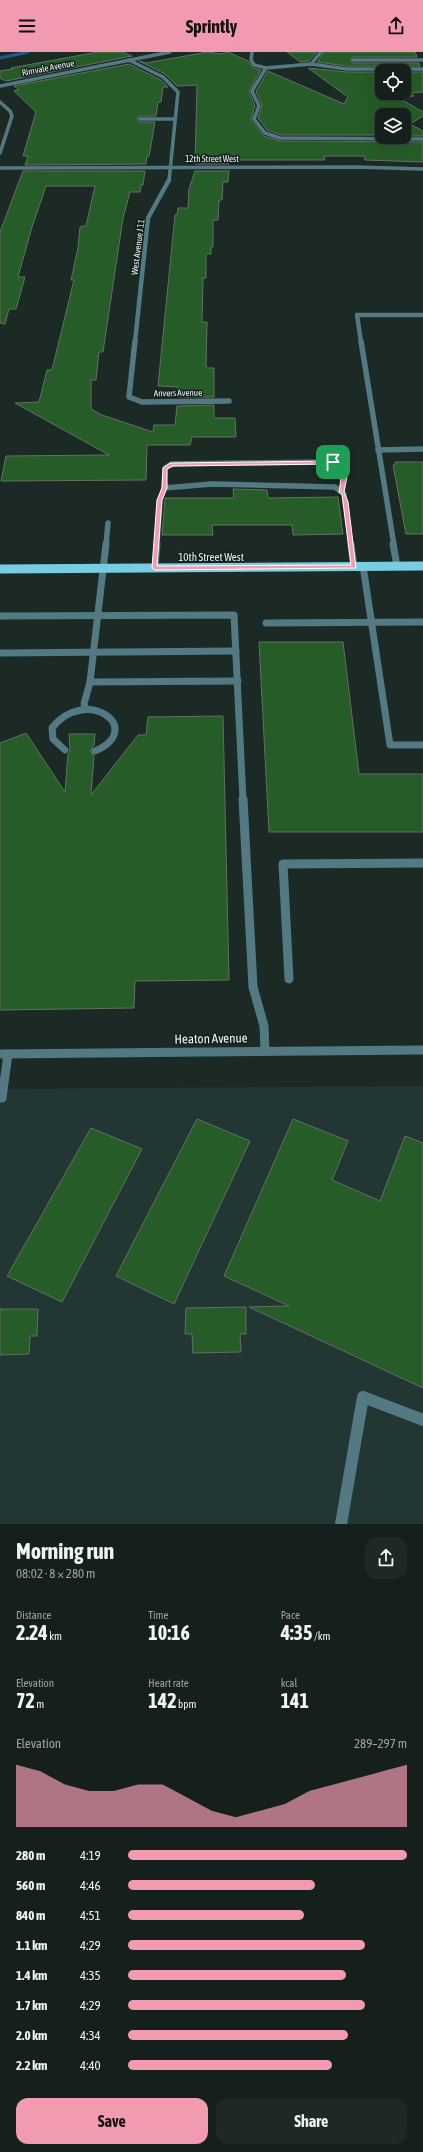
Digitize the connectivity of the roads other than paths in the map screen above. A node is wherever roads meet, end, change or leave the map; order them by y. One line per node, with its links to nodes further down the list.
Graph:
1 (170, 52): 4 (street, Rimvale Avenue)
2 (252, 52): 8 (street)
3 (321, 52): 7 (street)
4 (129, 60): 10 (street, Rimvale Avenue); 13 (street, West Avenue J 11)
5 (353, 60): 6 (street)
6 (423, 60)
7 (312, 64): 8 (street); 9 (street)
8 (266, 68): 14 (street)
9 (423, 69)
10 (0, 86)
11 (0, 102): 15 (street)
12 (140, 119): 13 (street)
13 (175, 119): 16 (street, West Avenue J 11)
14 (423, 139)
15 (0, 154)
16 (170, 167): 17 (street, 12th Street West); 18 (street, 12th Street West); 20 (street, West Avenue J 11)
17 (0, 168)
18 (423, 170)
19 (423, 315): 23 (street)
20 (129, 397): 21 (street, Anvers Avenue)
21 (229, 401)
22 (423, 449): 23 (street)
23 (378, 450): 28 (street)
24 (164, 488): 25 (street); 25 (street); 32 (street)
25 (341, 492): 30 (street)
26 (108, 523): 31 (street)
27 (364, 566): 28 (main road, 10th Street West); 30 (main road, 10th Street West); 36 (street)
28 (397, 566): 29 (main road, 10th Street West)
29 (423, 566)
30 (354, 567): 32 (main road, 10th Street West)
31 (103, 568): 32 (main road, 10th Street West); 33 (main road, 10th Street West); 35 (street)
32 (155, 568)
33 (0, 569)
34 (0, 616): 35 (street)
35 (98, 616): 39 (street); 40 (street)
36 (373, 622): 37 (street); 38 (street); 45 (street)
37 (423, 622)
38 (266, 623)
39 (236, 651): 40 (street); 42 (street)
40 (94, 652): 41 (street); 43 (street)
41 (0, 653)
42 (238, 681): 43 (street); 51 (street)
43 (90, 682): 44 (street)
44 (86, 710): 46 (street); 47 (street)
45 (423, 746)
46 (65, 750)
47 (95, 751)
48 (423, 863): 49 (street)
49 (289, 979)
50 (423, 1050): 51 (street, Heaton Avenue)
51 (265, 1051): 52 (street, Heaton Avenue)
52 (4, 1054): 53 (street)
53 (0, 1098)
54 (423, 1420): 55 (street)
55 (341, 1524)

